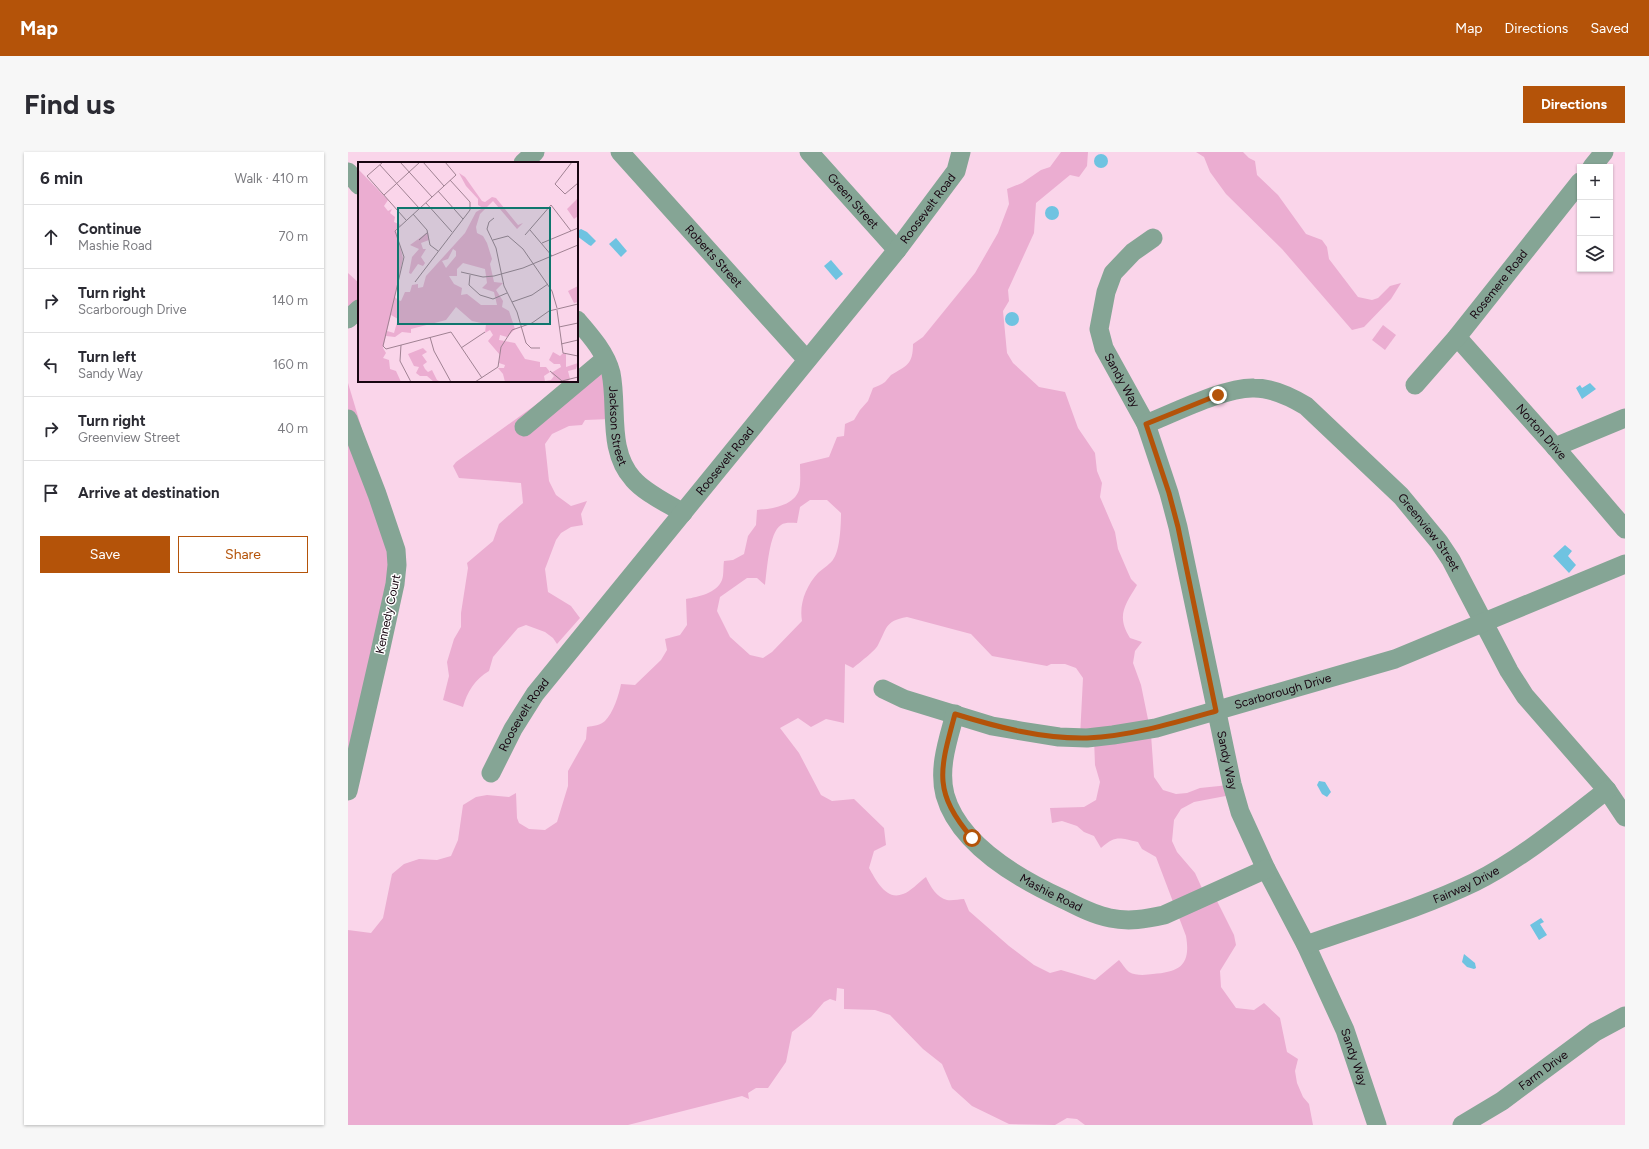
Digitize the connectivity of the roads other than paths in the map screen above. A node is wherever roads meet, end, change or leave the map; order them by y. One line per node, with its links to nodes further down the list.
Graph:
1 (620, 152): 16 (street, Roberts Street)
2 (809, 152): 10 (street, Green Street)
3 (961, 152): 10 (street, Roosevelt Road)
4 (1604, 152): 5 (street)
5 (1594, 164)
6 (348, 172): 7 (street)
7 (358, 184)
8 (1577, 186): 14 (street, Rosemere Road)
9 (1153, 238): 22 (street, Sandy Way)
10 (897, 250): 16 (street, Roosevelt Road)
11 (358, 310): 12 (street)
12 (348, 319)
13 (578, 321): 15 (street, Jackson Street)
14 (1457, 337): 19 (street, Rosemere Road); 24 (street, Norton Drive)
15 (605, 359): 17 (street); 25 (street, Jackson Street)
16 (807, 360): 25 (street, Roosevelt Road)
17 (578, 382)
18 (578, 382): 23 (street)
19 (1415, 385)
20 (1625, 418): 24 (street)
21 (348, 419): 34 (street, Kennedy Court)
22 (1146, 424): 28 (street, Greenview Street); 30 (street, Sandy Way)
23 (524, 427)
24 (1555, 447): 26 (street, Norton Drive)
25 (683, 513): 32 (street, Roosevelt Road)
26 (1625, 529)
27 (1625, 564): 28 (street, Scarborough Drive)
28 (1484, 623): 30 (street, Scarborough Drive); 33 (street, Greenview Street)
29 (883, 689): 31 (street, Scarborough Drive)
30 (1216, 711): 31 (street, Scarborough Drive); 36 (street, Sandy Way)
31 (955, 714): 36 (street, Mashie Road)
32 (491, 772)
33 (1607, 790): 35 (street, Greenview Street); 37 (street, Fairway Drive)
34 (348, 791)
35 (1625, 817)
36 (1266, 869): 37 (street, Sandy Way)
37 (1306, 945): 39 (street, Sandy Way)
38 (1625, 1016): 40 (street, Farm Drive)
39 (1376, 1125)
40 (1462, 1125)

